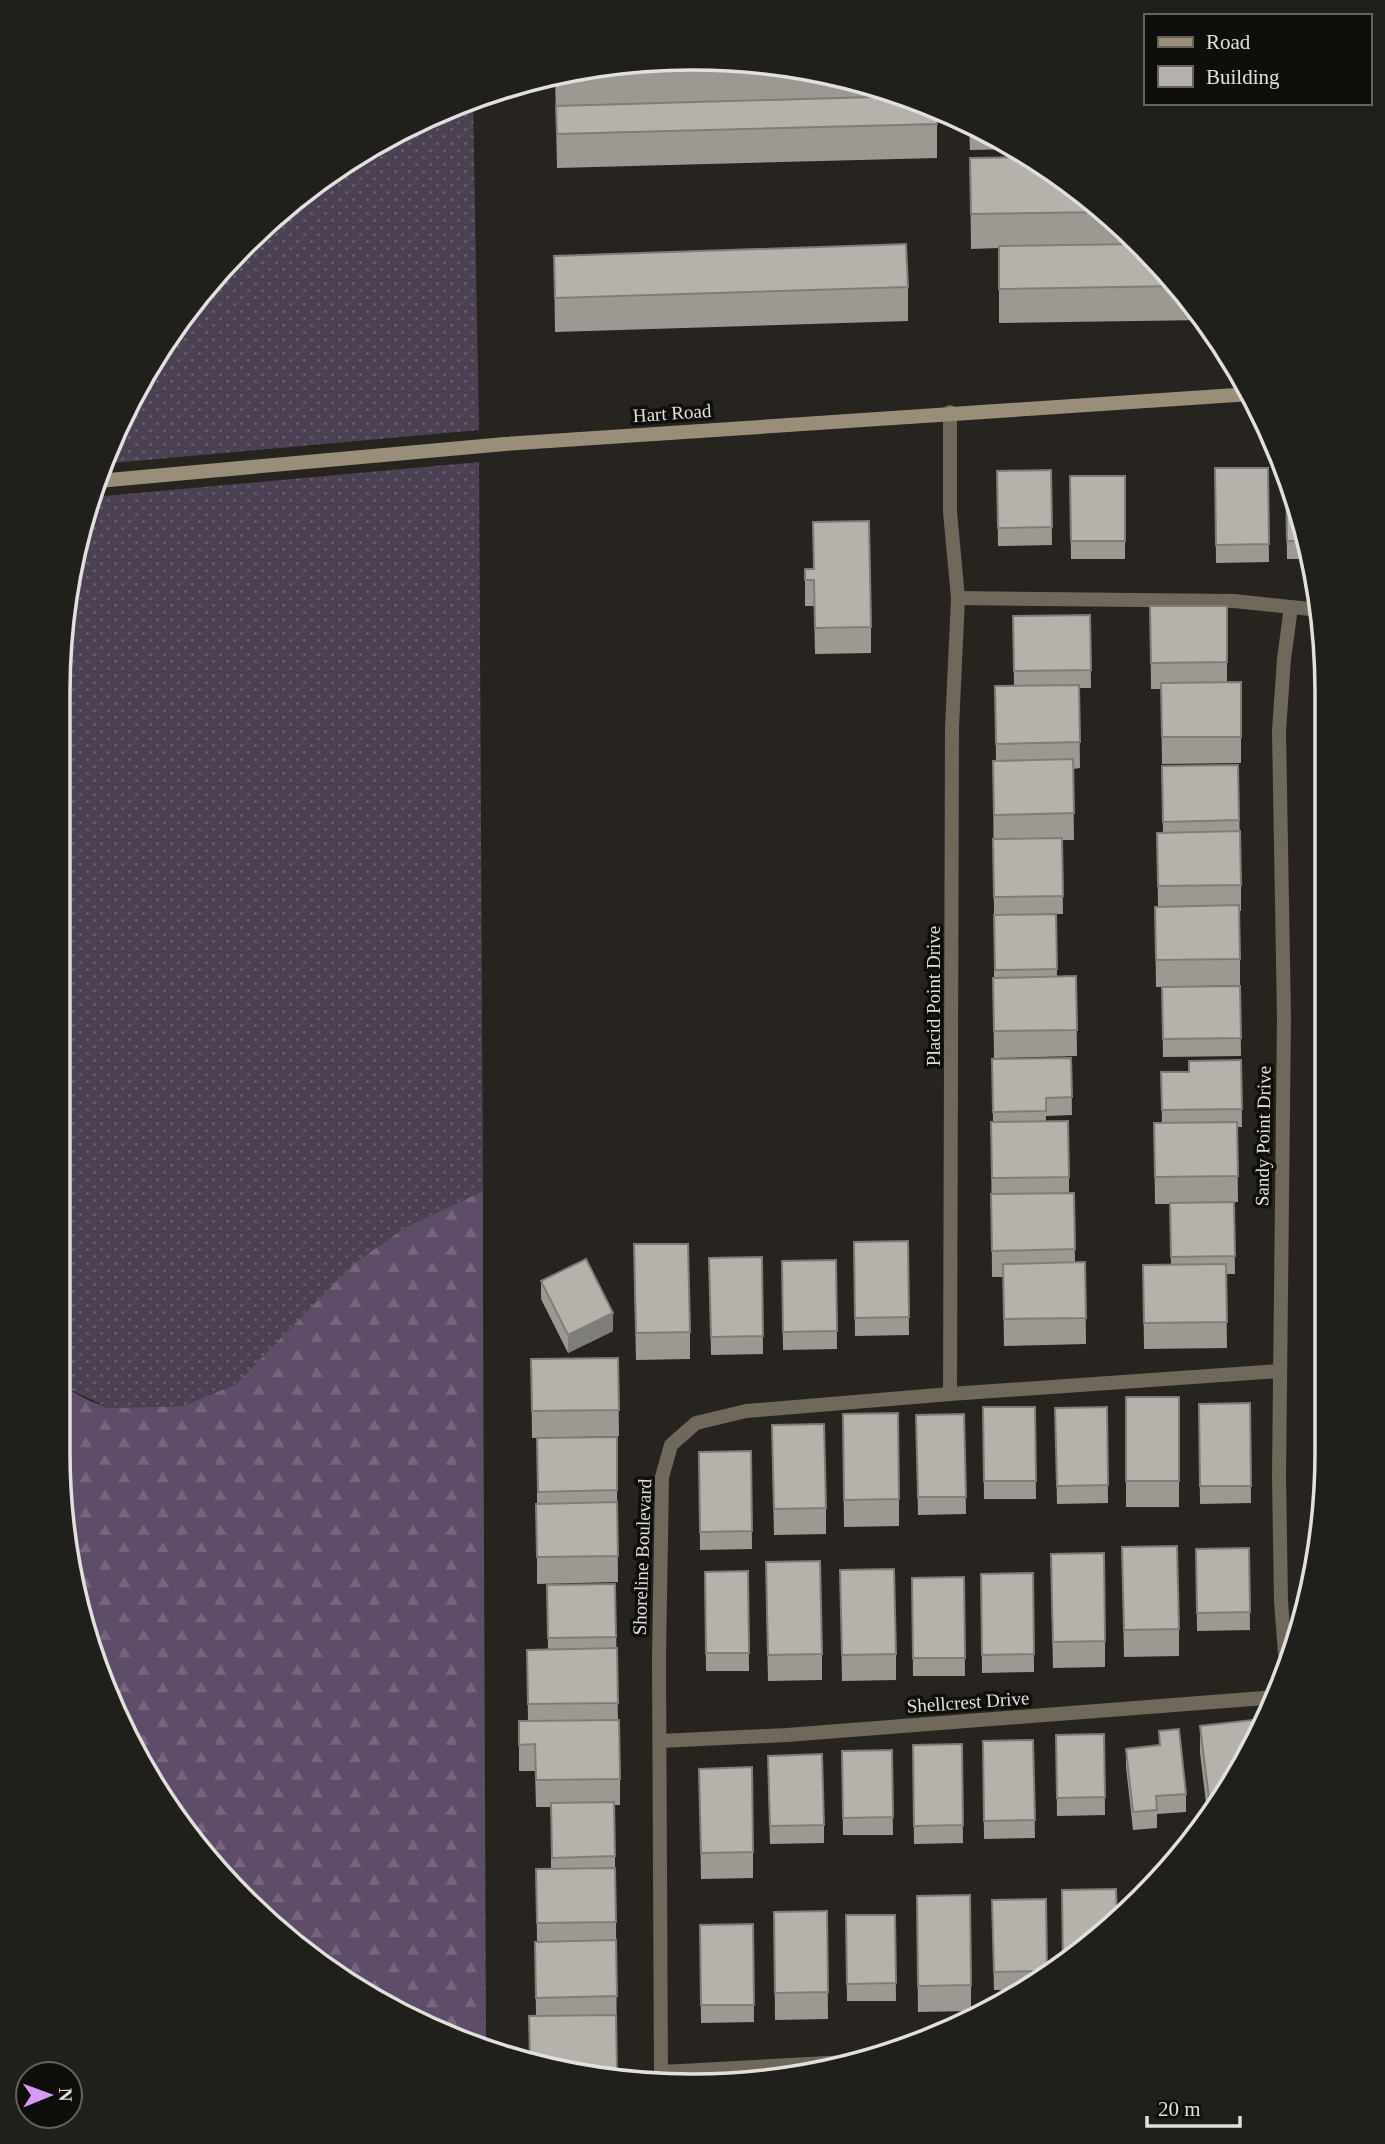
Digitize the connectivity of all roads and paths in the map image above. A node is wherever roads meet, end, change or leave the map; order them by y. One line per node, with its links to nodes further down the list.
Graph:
1 (1239, 395): 2 (street, Hart Road)
2 (950, 412): 3 (street, Hart Road); 4 (street, Placid Point Drive)
3 (107, 480)
4 (958, 598): 5 (street); 8 (street, Placid Point Drive)
5 (1291, 607): 6 (street); 7 (street, Sandy Point Drive)
6 (1310, 609)
7 (1280, 1371): 8 (street, Shoreline Boulevard); 9 (street, Sandy Point Drive)
8 (950, 1394): 11 (street, Shoreline Boulevard)
9 (1284, 1644)
10 (1264, 1698): 11 (street, Shellcrest Drive)
11 (660, 1741): 13 (street, Shoreline Boulevard)
12 (783, 2067): 14 (street)
13 (662, 2073)
14 (704, 2074)

